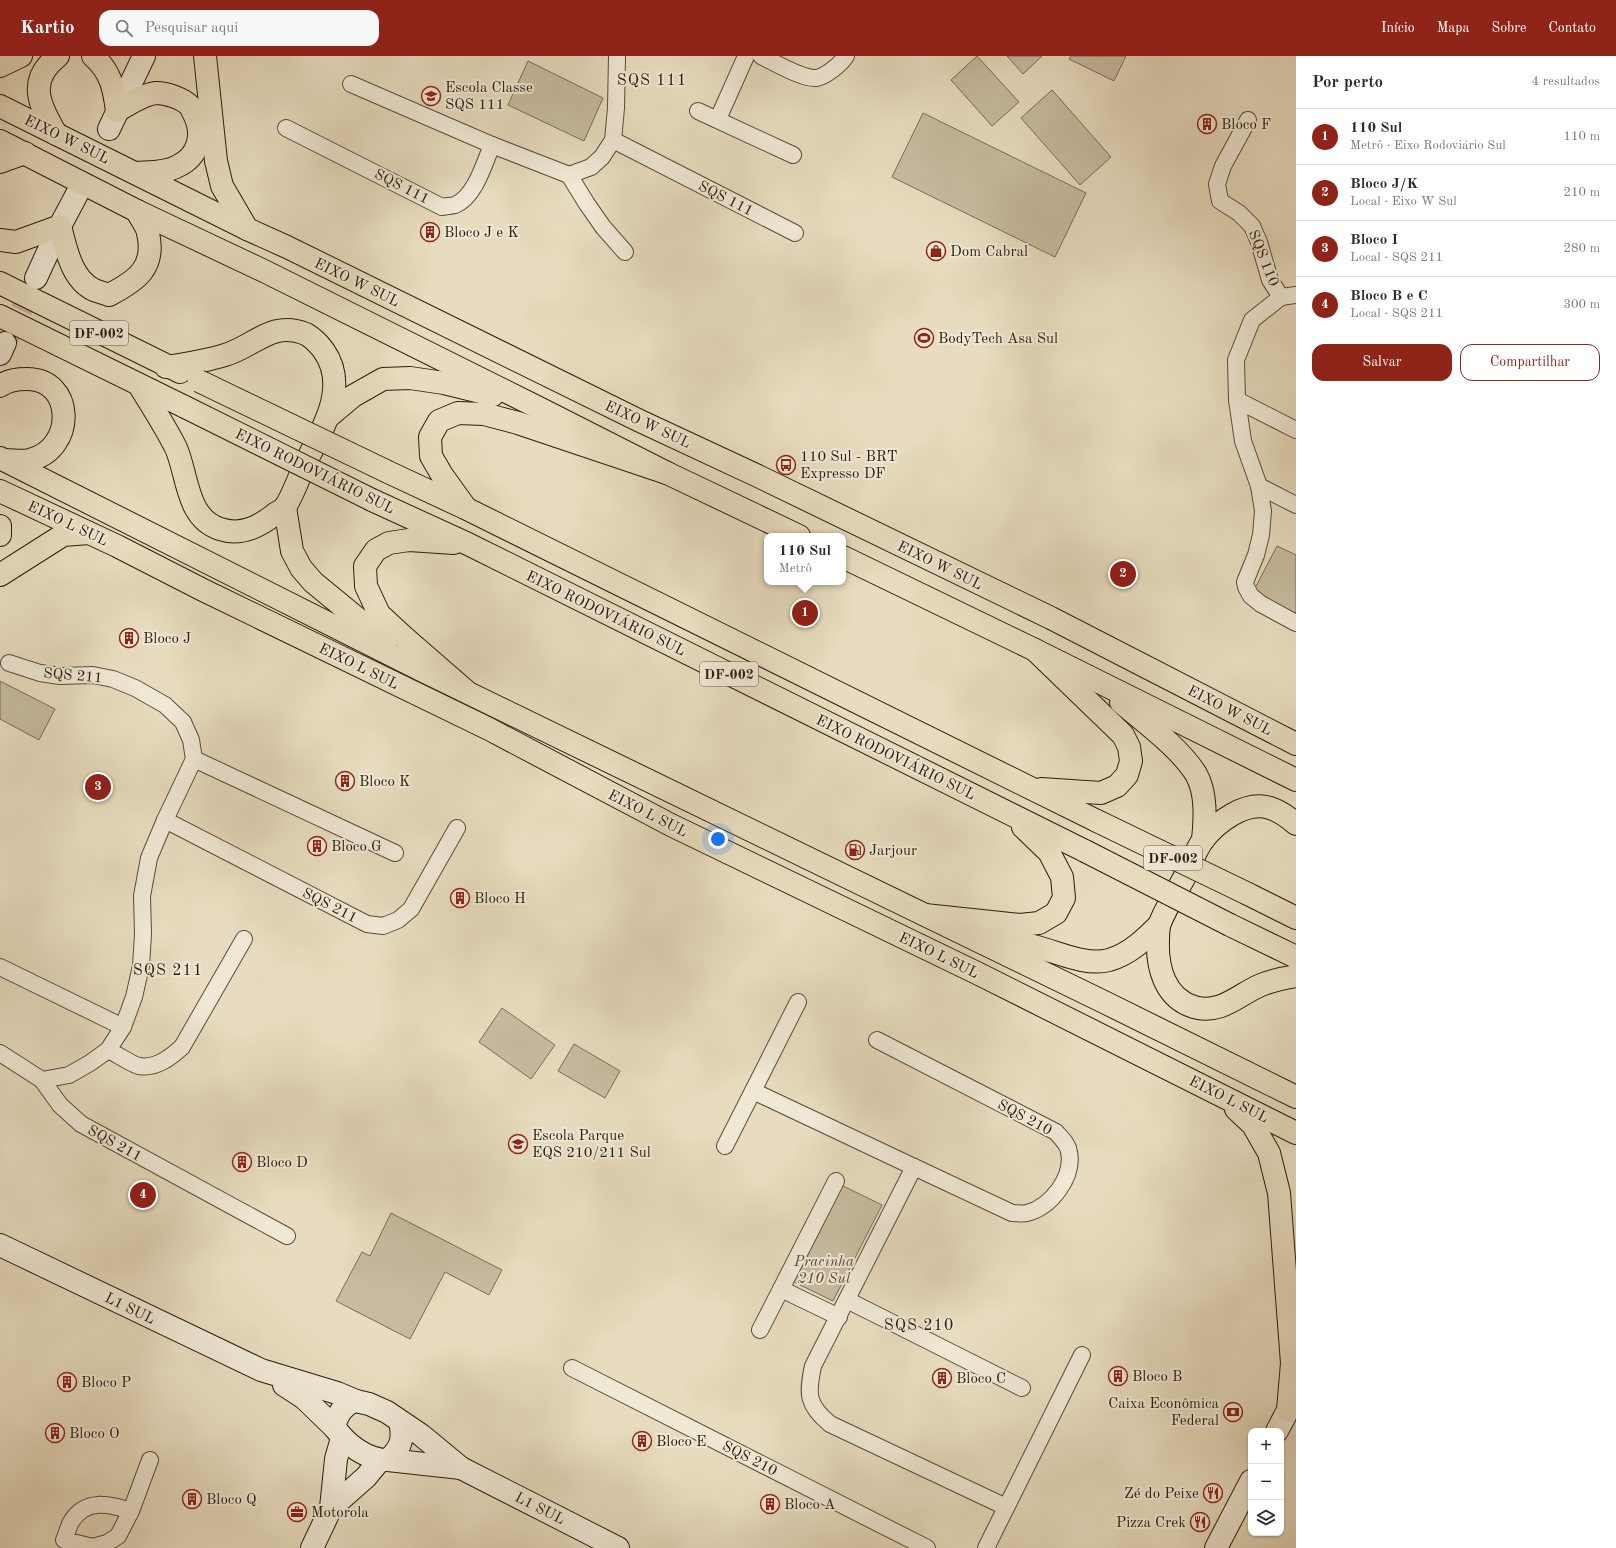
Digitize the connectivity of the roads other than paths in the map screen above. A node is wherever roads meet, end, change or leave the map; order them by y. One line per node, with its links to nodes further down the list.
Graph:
1 (21, 56): 10 (main road)
2 (58, 56): 18 (main road)
3 (93, 56): 15 (main road)
4 (144, 56): 15 (street)
5 (205, 56): 30 (main road)
6 (617, 56): 19 (street)
7 (746, 56): 14 (street)
8 (761, 56): 9 (street)
9 (846, 56)
10 (0, 66)
11 (351, 84): 21 (street)
12 (0, 106): 18 (main road, EIXO W SUL)
13 (698, 111): 14 (street)
14 (718, 119): 23 (street)
15 (113, 120): 25 (main road)
16 (1248, 120): 36 (street, SQS 110)
17 (286, 128): 21 (street, SQS 111)
18 (56, 134): 25 (main road, EIXO W SUL)
19 (613, 140): 26 (street); 31 (street, SQS 111)
20 (0, 141): 22 (main road, EIXO W SUL)
21 (492, 145): 26 (street)
22 (25, 153): 24 (main road); 28 (main road, EIXO W SUL)
23 (793, 155)
24 (0, 162)
25 (136, 173): 30 (main road, EIXO W SUL)
26 (569, 175): 33 (street)
27 (77, 194): 29 (street)
28 (137, 211): 29 (main road); 42 (main road, EIXO W SUL)
29 (60, 226): 32 (main road); 34 (street)
30 (247, 229): 65 (main road, EIXO W SUL)
31 (795, 233)
32 (0, 240)
33 (625, 252)
34 (36, 278)
35 (0, 284): 38 (main road, EIXO RODOVIÁRIO SUL / DF-002)
36 (1288, 296): 41 (street, SQS 110)
37 (0, 316): 39 (main road, EIXO RODOVIÁRIO SUL / DF-002)
38 (166, 367): 43 (main road); 51 (main road, EIXO RODOVIÁRIO SUL / DF-002, bridge)
39 (139, 385): 50 (main road); 56 (main road, EIXO RODOVIÁRIO SUL / DF-002, bridge)
40 (0, 386): 45 (main road)
41 (1237, 400): 44 (street); 47 (street, SQS 110)
42 (537, 407): 43 (main road); 46 (main road, EIXO W SUL)
43 (328, 417): 50 (main road)
44 (1296, 430)
45 (2, 459): 62 (main road, EIXO L SUL)
46 (667, 473): 51 (main road); 54 (main road, EIXO W SUL)
47 (1259, 486): 49 (street); 59 (street, SQS 110)
48 (0, 491): 53 (main road, EIXO L SUL)
49 (1296, 505)
50 (285, 507): 62 (main road)
51 (465, 508): 68 (main road, EIXO RODOVIÁRIO SUL / DF-002)
52 (0, 526): 55 (main road)
53 (90, 533): 58 (main road); 90 (main road, EIXO L SUL)
54 (792, 533)
55 (0, 535)
56 (468, 544): 64 (main road); 69 (main road, EIXO RODOVIÁRIO SUL / DF-002)
57 (846, 558): 60 (main road)
58 (0, 575)
59 (1296, 623)
60 (1035, 650): 63 (main road); 68 (main road)
61 (8, 663): 66 (street, SQS 211)
62 (419, 669): 64 (main road, EIXO L SUL)
63 (1094, 680): 67 (main road); 73 (main road)
64 (466, 690): 75 (main road, EIXO L SUL)
65 (1296, 744)
66 (194, 759): 70 (street); 74 (street)
67 (1296, 780)
68 (1032, 788): 76 (main road, EIXO RODOVIÁRIO SUL / DF-002, bridge)
69 (1006, 811): 75 (main road); 80 (main road, EIXO RODOVIÁRIO SUL / DF-002, bridge)
70 (165, 820): 72 (street, SQS 211); 84 (street)
71 (1296, 824): 73 (main road)
72 (457, 828)
73 (1203, 840): 77 (main road)
74 (395, 852)
75 (925, 915): 78 (main road, EIXO L SUL)
76 (1296, 918)
77 (1159, 925): 78 (main road); 82 (main road)
78 (968, 936): 91 (main road, EIXO L SUL)
79 (244, 939): 86 (street)
80 (1296, 957)
81 (0, 967): 84 (street)
82 (1296, 976)
83 (798, 1002): 89 (street)
84 (123, 1027): 86 (street)
85 (877, 1040): 94 (street, SQS 210)
86 (108, 1050): 88 (street)
87 (0, 1053): 88 (street, SQS 211)
88 (42, 1080): 96 (street, SQS 211)
89 (753, 1091): 93 (street); 94 (street, SQS 210)
90 (1222, 1096): 92 (main road, EIXO L SUL); 108 (main road)
91 (1296, 1097)
92 (1296, 1133)
93 (725, 1146)
94 (914, 1167): 99 (street)
95 (836, 1181): 98 (street)
96 (287, 1236)
97 (0, 1245): 104 (street, L1 SUL)
98 (781, 1289): 100 (street); 101 (street)
99 (847, 1300): 100 (street); 106 (street)
100 (839, 1317): 117 (street)
101 (760, 1330)
102 (1082, 1355): 117 (street)
103 (572, 1368): 123 (street, SQS 210)
104 (261, 1370): 105 (street, L1 SUL); 111 (street, L1 SUL)
105 (298, 1382): 107 (street, L1 SUL); 112 (street)
106 (1022, 1388)
107 (356, 1401): 109 (street); 111 (street)
108 (1293, 1402): 110 (street)
109 (400, 1422): 112 (street, L1 SUL); 114 (street)
110 (1279, 1428)
111 (339, 1433): 114 (street); 118 (street)
112 (421, 1435): 115 (street, L1 SUL)
113 (150, 1460): 119 (street)
114 (384, 1460): 115 (street, L1 SUL); 118 (street)
115 (461, 1468): 122 (street, L1 SUL)
116 (1248, 1487): 125 (street)
117 (1006, 1507): 124 (street)
118 (331, 1508): 121 (street)
119 (131, 1510): 120 (street); 120 (street)
120 (61, 1544)
121 (312, 1548)
122 (618, 1548)
123 (927, 1548)
124 (986, 1548)
125 (1216, 1548)

